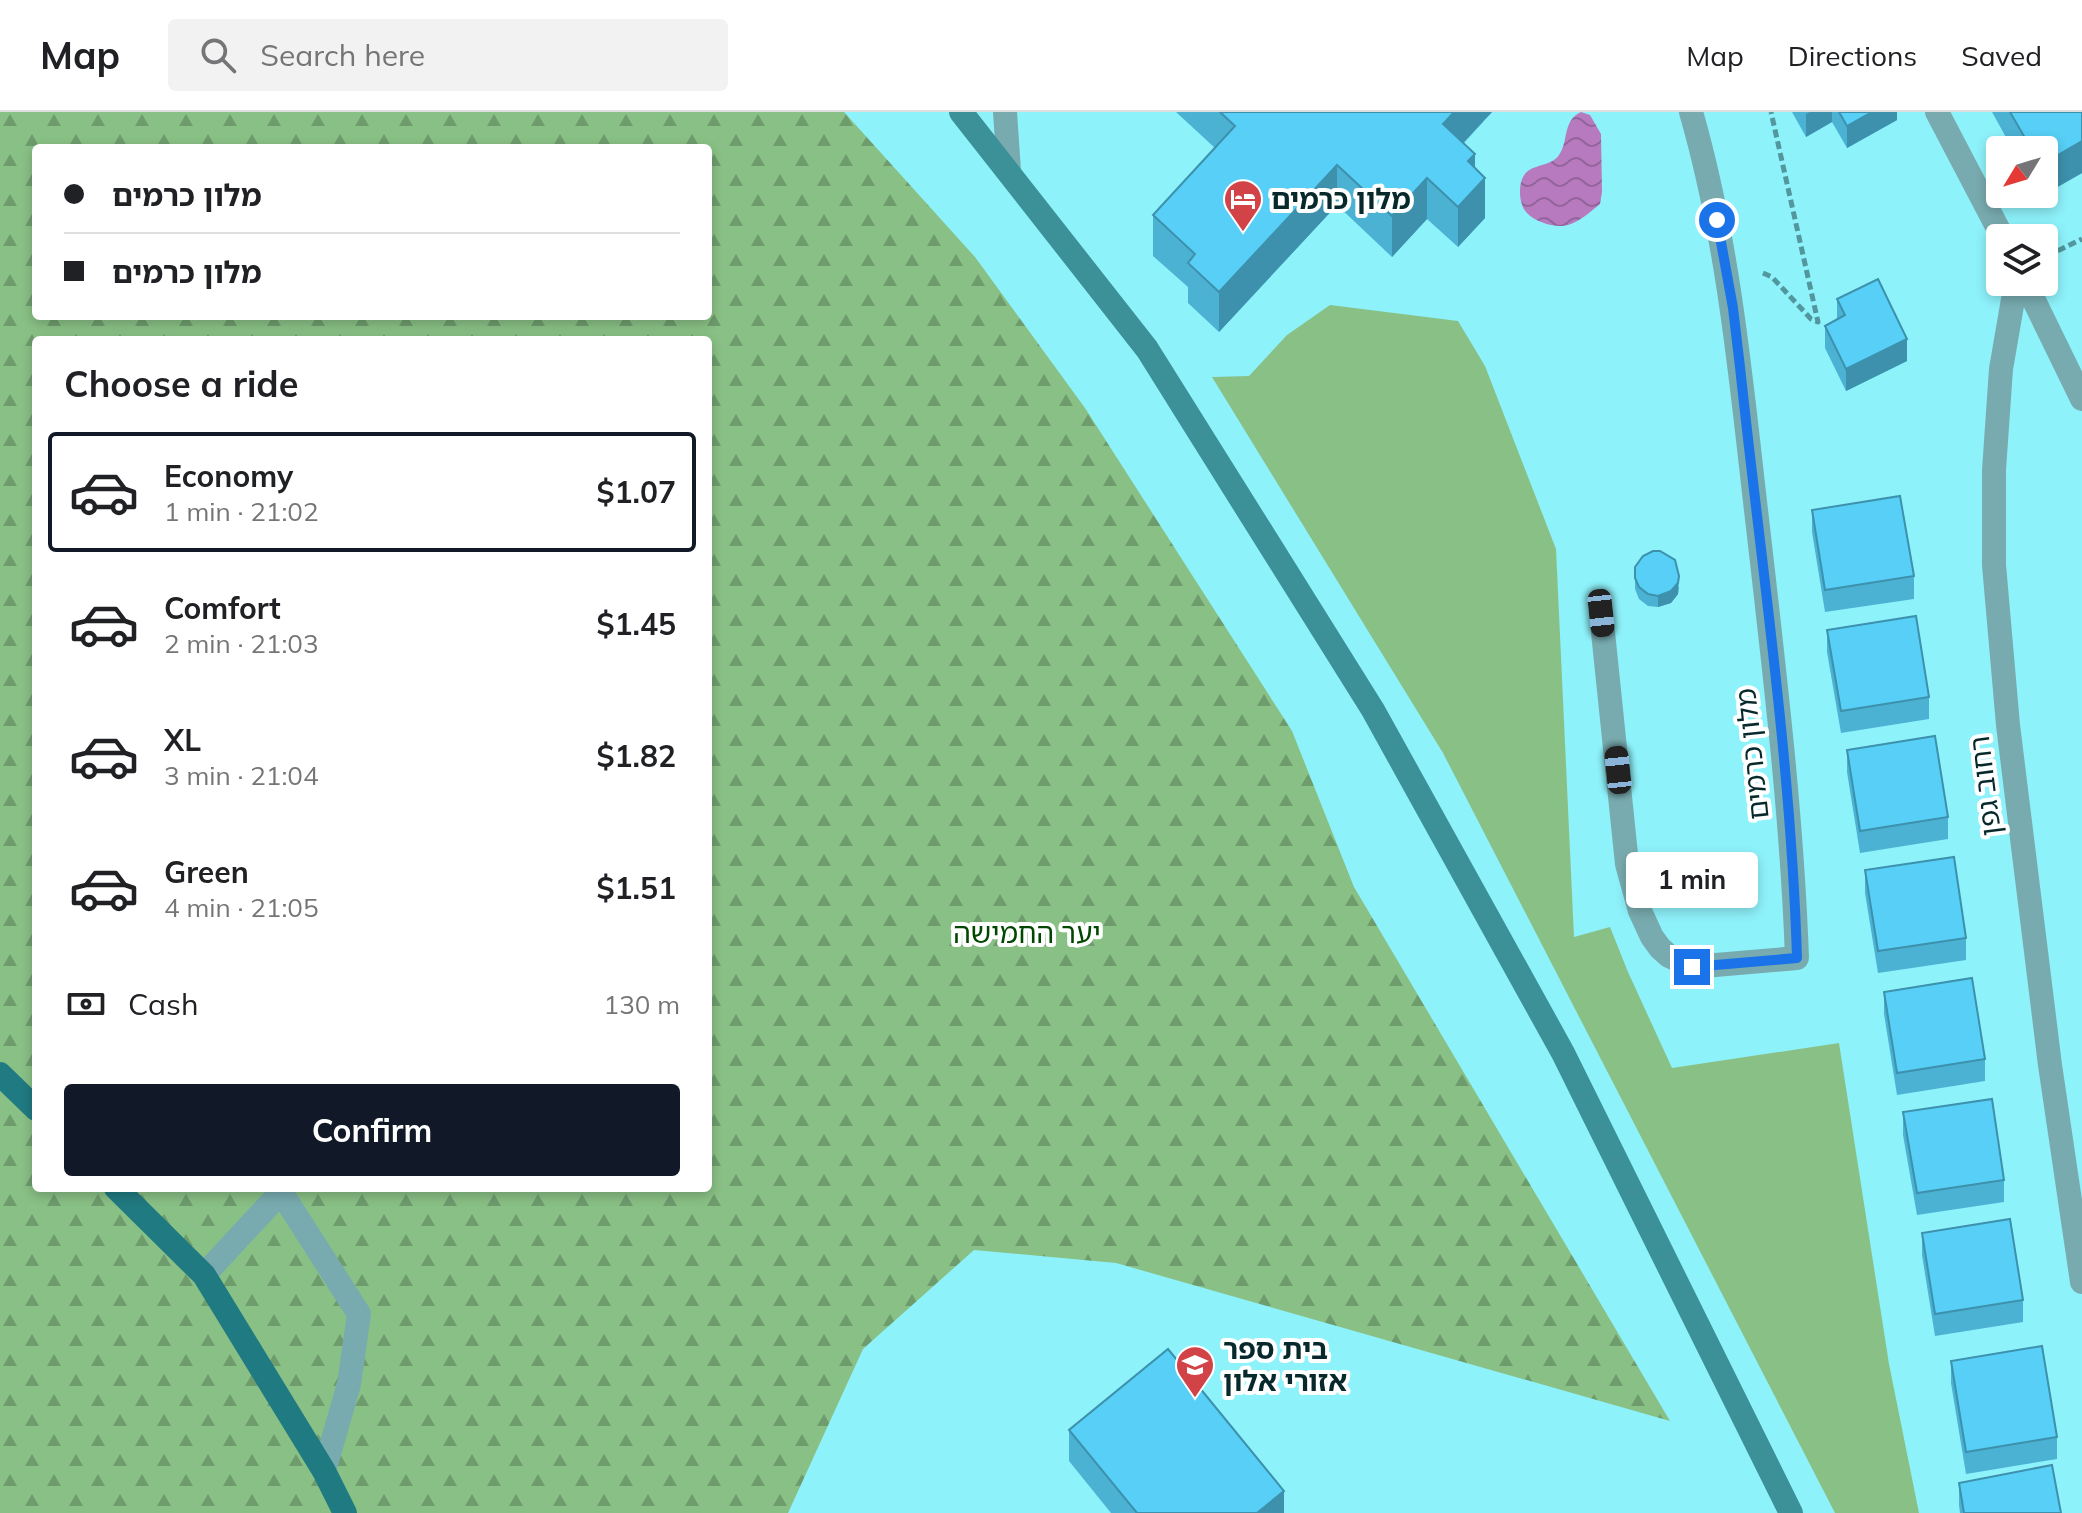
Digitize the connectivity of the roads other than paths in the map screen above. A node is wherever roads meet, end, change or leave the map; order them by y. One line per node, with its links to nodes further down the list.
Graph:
1 (961, 112): 5 (main road)
2 (1005, 112): 5 (street)
3 (1691, 112): 10 (street, מלון כרמים)
4 (1937, 112): 6 (street)
5 (1009, 171): 18 (main road)
6 (1996, 224)
7 (2014, 296): 15 (street, רחוב גפן)
8 (2032, 296): 9 (street)
9 (2082, 399)
10 (1601, 613)
11 (0, 1074): 12 (main road)
12 (32, 1105)
13 (120, 1192): 14 (main road)
14 (204, 1275): 16 (main road); 16 (street)
15 (2082, 1282)
16 (324, 1471): 17 (main road)
17 (345, 1513)
18 (1791, 1513)

